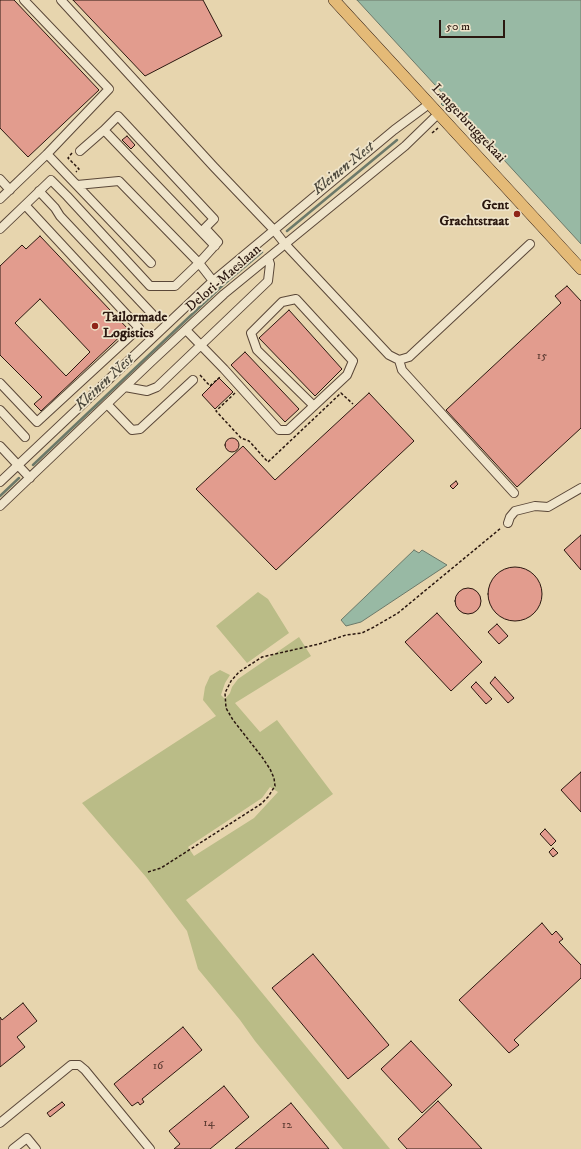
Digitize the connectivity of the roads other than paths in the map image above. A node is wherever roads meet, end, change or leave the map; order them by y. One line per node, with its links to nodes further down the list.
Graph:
1 (24, 0): 8 (street)
2 (61, 0): 16 (street)
3 (334, 0): 4 (main road, Langerbruggekaai)
4 (429, 104): 5 (main road, Langerbruggekaai); 16 (street, Delori-Maeslaan)
5 (442, 118): 17 (street, Delori-Maeslaan); 23 (main road, Langerbruggekaai)
6 (104, 130): 7 (street); 19 (street); 19 (street)
7 (77, 152)
8 (47, 154): 10 (street); 11 (street)
9 (0, 179): 11 (street)
10 (77, 185): 21 (street); 22 (street)
11 (10, 190): 13 (street)
12 (39, 191): 14 (street); 21 (street); 25 (street)
13 (0, 199)
14 (25, 205): 15 (street); 30 (street)
15 (0, 229)
16 (274, 230): 17 (street); 24 (street, Delori-Maeslaan)
17 (285, 244): 20 (street, Delori-Maeslaan); 28 (street)
18 (530, 244): 28 (street)
19 (215, 246): 21 (street)
20 (268, 258): 26 (street, Delori-Maeslaan); 27 (street)
21 (196, 261): 24 (street)
22 (151, 263)
23 (581, 269)
24 (213, 280): 37 (street, Delori-Maeslaan)
25 (155, 317)
26 (186, 330): 27 (street); 31 (street, Delori-Maeslaan)
27 (201, 346): 31 (street); 33 (street)
28 (398, 360): 41 (street)
29 (193, 380): 32 (street)
30 (0, 383)
31 (125, 387): 32 (street, Delori-Maeslaan)
32 (107, 404): 38 (street, Delori-Maeslaan)
33 (314, 406): 33 (street)
34 (0, 410): 35 (street)
35 (26, 437)
36 (0, 446): 37 (street)
37 (18, 465): 38 (street); 39 (street, Delori-Maeslaan)
38 (30, 478): 42 (street, Delori-Maeslaan)
39 (0, 482)
40 (581, 488): 43 (street)
41 (514, 493)
42 (0, 506)
43 (508, 523)
44 (0, 1123): 47 (street)
45 (13, 1149): 46 (street)
46 (36, 1149)
47 (148, 1149)

